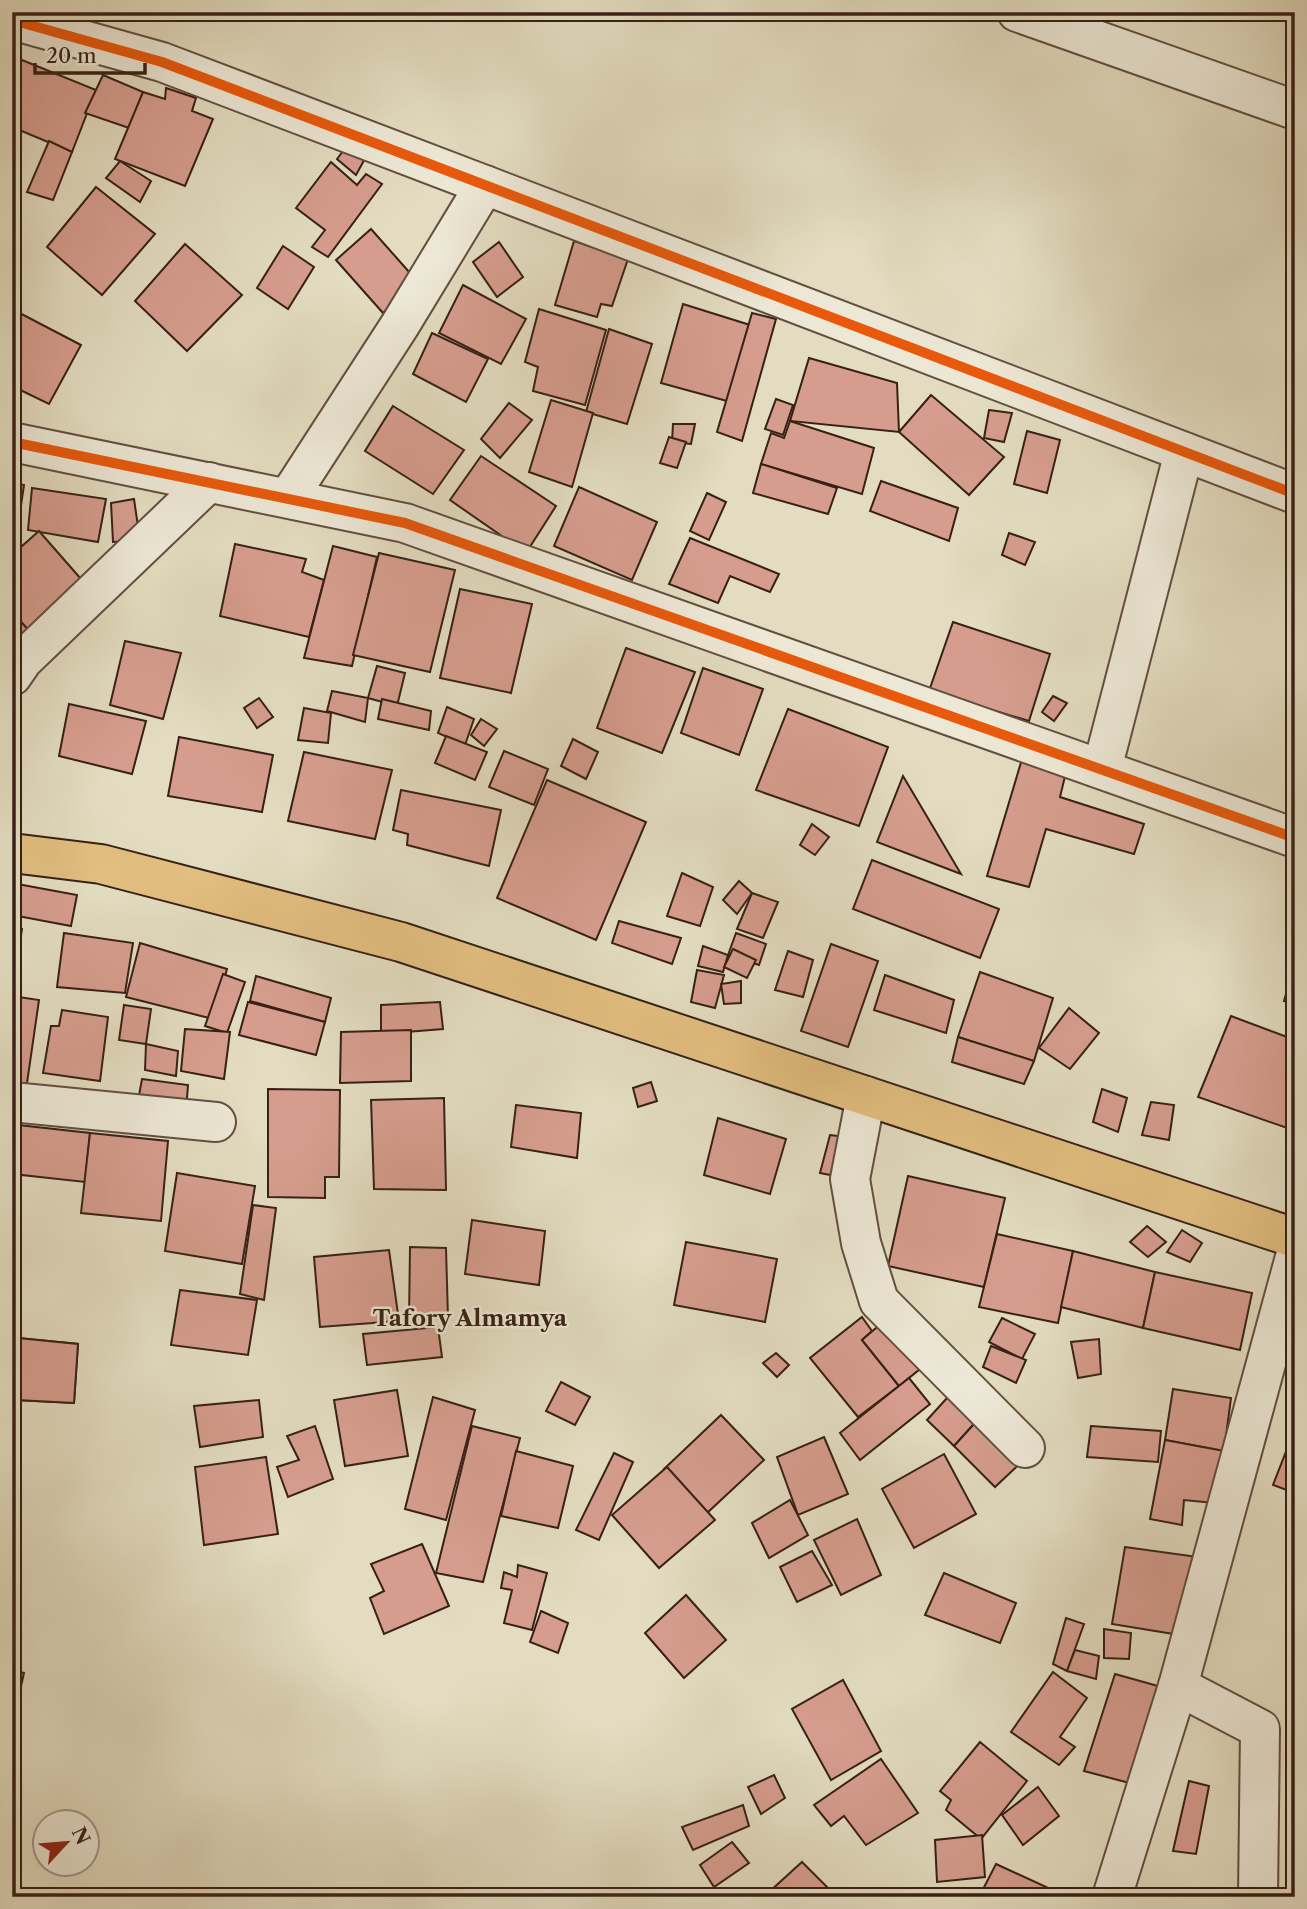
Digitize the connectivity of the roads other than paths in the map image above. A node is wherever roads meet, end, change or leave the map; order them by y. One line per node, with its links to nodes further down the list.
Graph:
1 (1017, 12): 3 (street)
2 (12, 20): 4 (street)
3 (1295, 110)
4 (485, 186): 6 (street); 9 (street)
5 (12, 442): 7 (street)
6 (1184, 452): 8 (street); 11 (street)
7 (209, 482): 9 (street); 10 (street)
8 (1295, 494)
9 (288, 498): 11 (street)
10 (12, 676)
11 (1102, 769): 12 (street)
12 (1295, 838)
13 (12, 853): 14 (main road)
14 (866, 1096): 17 (main road); 19 (street)
15 (12, 1102): 16 (street)
16 (216, 1122)
17 (1295, 1237)
18 (1295, 1257): 20 (street)
19 (1025, 1448)
20 (1178, 1686): 21 (street); 22 (street)
21 (1112, 1897)
22 (1258, 1897)

